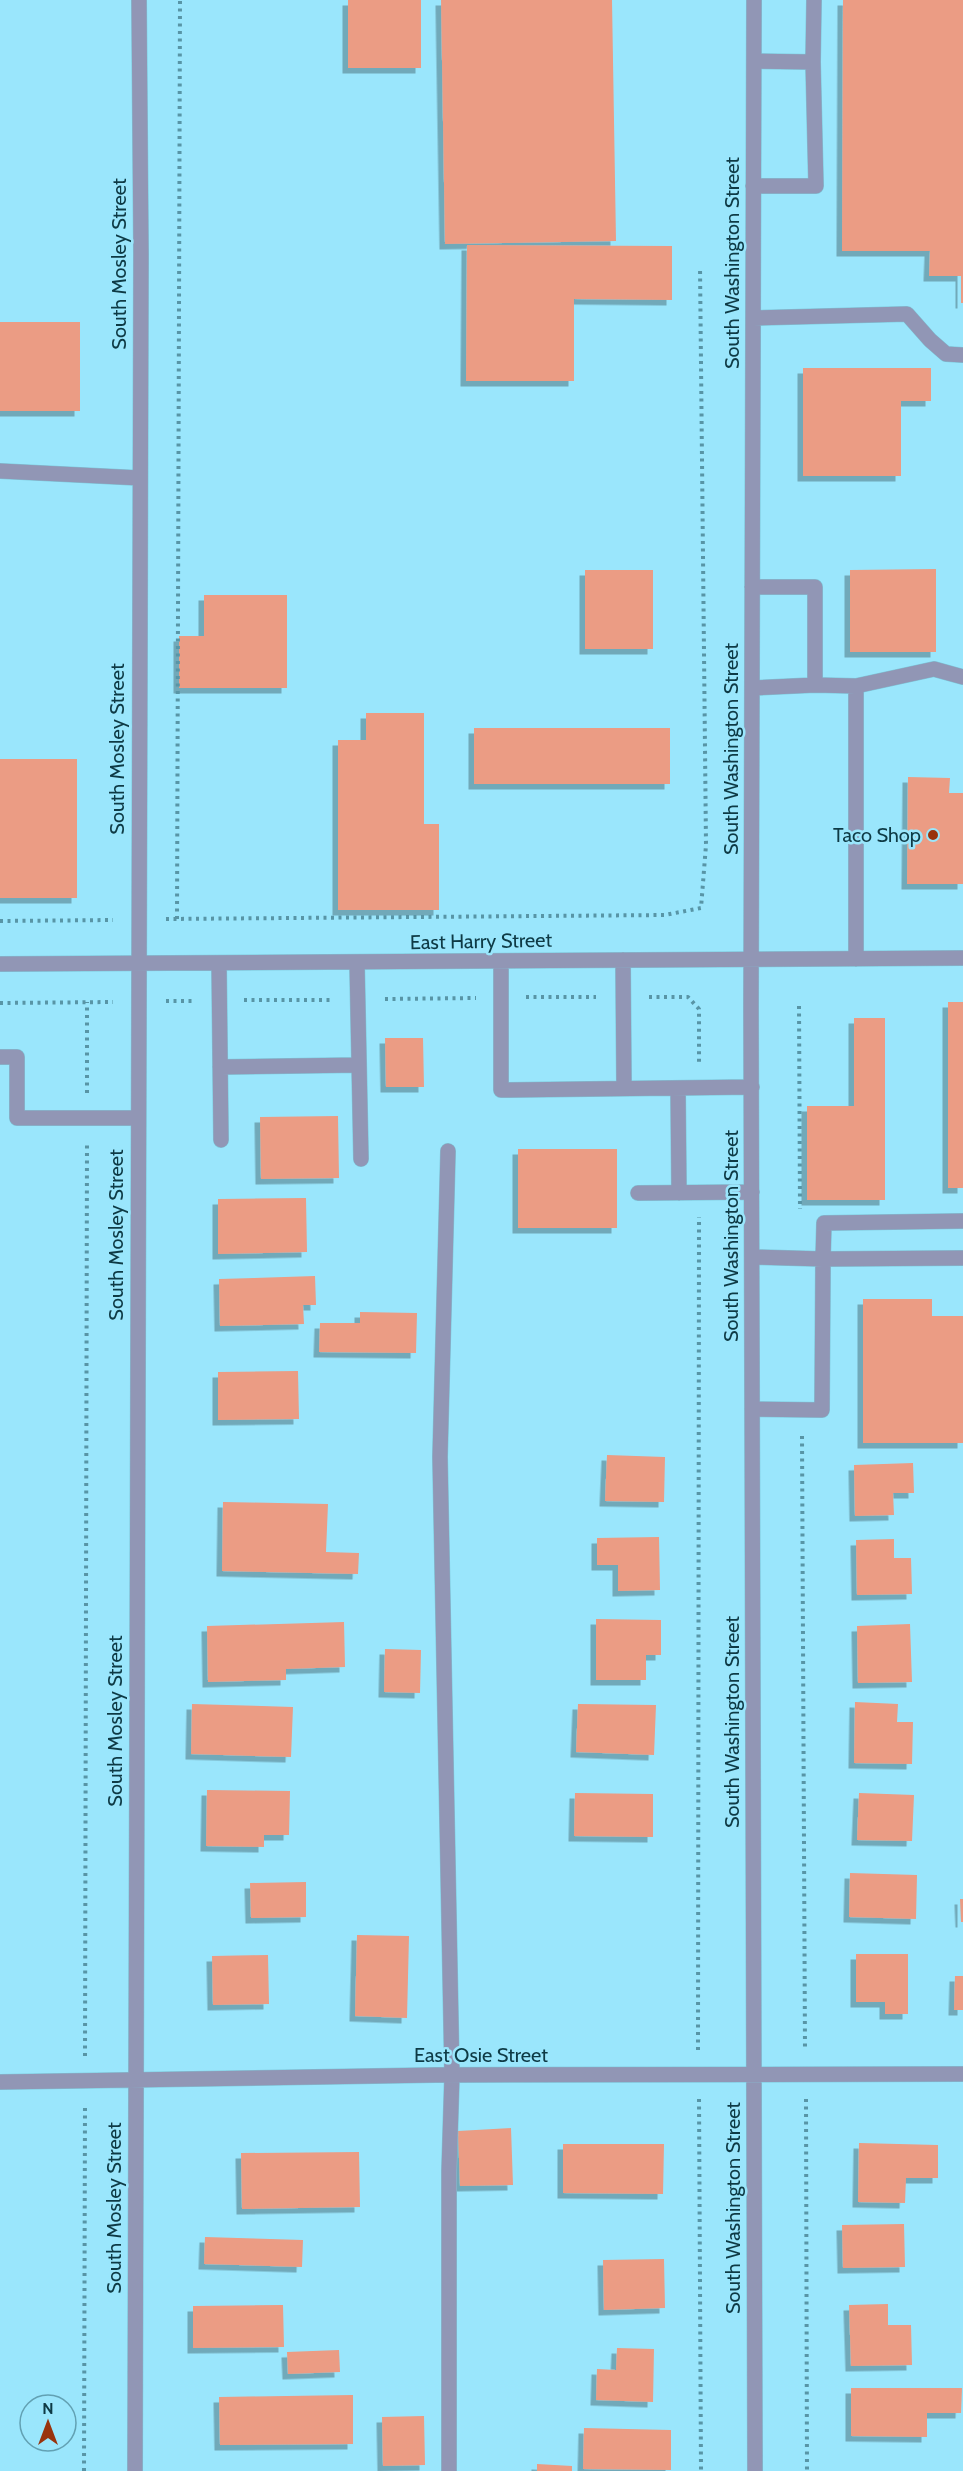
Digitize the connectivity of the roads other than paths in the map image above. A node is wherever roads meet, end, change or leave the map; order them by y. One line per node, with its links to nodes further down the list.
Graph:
1 (139, 0): 10 (street, South Mosley Street)
2 (754, 0): 4 (street, South Washington Street)
3 (814, 0): 5 (street)
4 (754, 61): 5 (street); 6 (street, South Washington Street)
5 (813, 62): 6 (street)
6 (753, 186): 7 (street, South Washington Street)
7 (753, 318): 8 (street); 11 (street, South Washington Street)
8 (963, 355)
9 (0, 471): 10 (street)
10 (140, 478): 24 (street, South Mosley Street)
11 (752, 587): 13 (street); 15 (street, South Washington Street)
12 (963, 677): 14 (street)
13 (815, 685): 14 (street); 15 (street)
14 (856, 686): 17 (street)
15 (752, 688): 19 (street, South Washington Street)
16 (963, 958): 17 (street, East Harry Street)
17 (856, 959): 19 (street, East Harry Street)
18 (623, 960): 19 (street, East Harry Street); 20 (street, East Harry Street); 29 (street)
19 (751, 960): 28 (street, South Washington Street)
20 (501, 962): 22 (street, East Harry Street); 29 (street)
21 (219, 963): 22 (street, East Harry Street); 24 (street, East Harry Street); 27 (street)
22 (357, 963): 26 (street)
23 (0, 964): 24 (street, East Harry Street)
24 (138, 964): 31 (street, South Mosley Street)
25 (0, 1057): 31 (street)
26 (359, 1065): 27 (street); 34 (street)
27 (220, 1067): 32 (street)
28 (752, 1087): 30 (street); 35 (street, South Washington Street)
29 (624, 1088): 30 (street)
30 (678, 1088): 37 (street)
31 (137, 1118): 46 (street, South Mosley Street)
32 (221, 1140)
33 (448, 1151): 44 (street)
34 (361, 1159)
35 (752, 1192): 37 (street); 39 (street, South Washington Street)
36 (638, 1193): 37 (street)
37 (679, 1193)
38 (963, 1221): 40 (street)
39 (752, 1257): 40 (street); 42 (street, South Washington Street)
40 (824, 1258): 41 (street); 42 (street)
41 (963, 1258)
42 (752, 1408): 45 (street, South Washington Street)
43 (963, 2074): 45 (street, East Osie Street)
44 (452, 2075): 45 (street, East Osie Street); 46 (street, East Osie Street); 49 (street)
45 (753, 2075): 50 (street, South Washington Street)
46 (135, 2080): 47 (street, East Osie Street); 48 (street, South Mosley Street)
47 (0, 2082)
48 (135, 2471)
49 (449, 2471)
50 (755, 2471)

